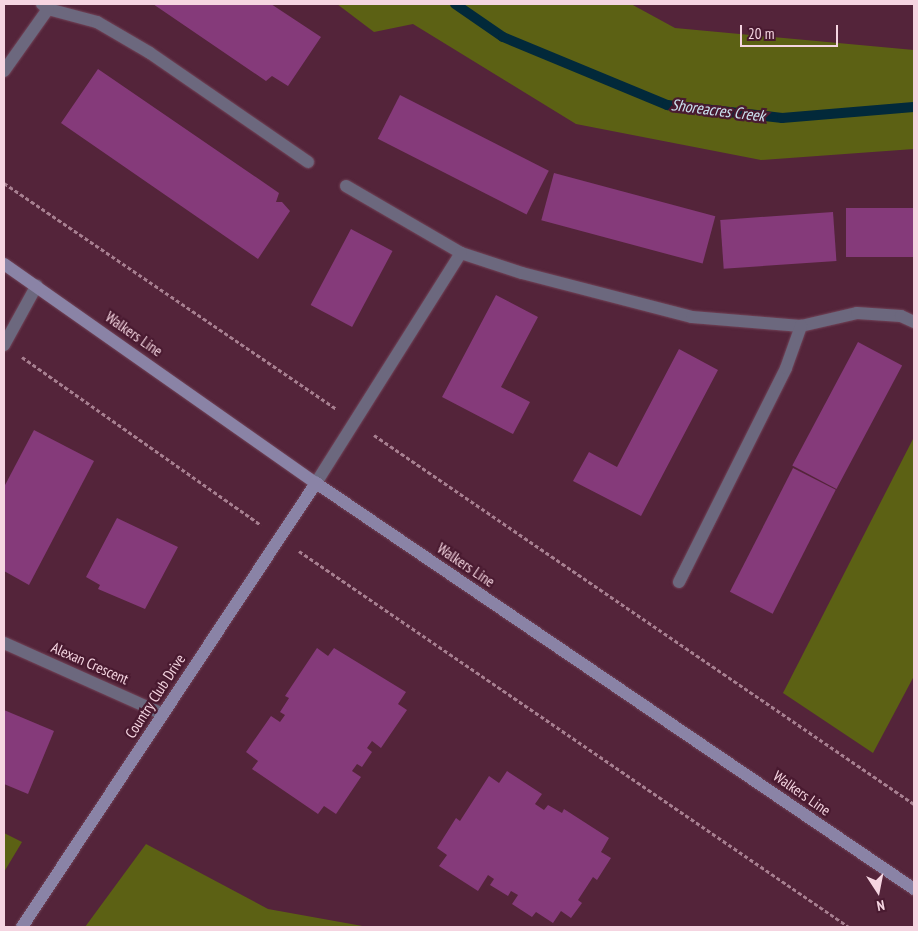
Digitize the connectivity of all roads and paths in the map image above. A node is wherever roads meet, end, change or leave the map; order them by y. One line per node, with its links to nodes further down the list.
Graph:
1 (45, 6): 2 (street); 3 (street)
2 (4, 71)
3 (308, 162)
4 (4, 183): 12 (path)
5 (346, 186): 6 (street)
6 (461, 253): 10 (street); 12 (street)
7 (4, 264): 8 (main road, Walkers Line)
8 (37, 285): 11 (street); 13 (main road, Walkers Line)
9 (914, 322): 10 (street)
10 (802, 326): 15 (street)
11 (4, 344): 14 (path)
12 (355, 421): 13 (street); 18 (path)
13 (316, 483): 14 (main road, Country Club Drive); 19 (main road, Walkers Line)
14 (280, 538): 17 (main road, Country Club Drive); 21 (path)
15 (679, 582)
16 (4, 643): 17 (street, Alexan Crescent)
17 (163, 714): 20 (main road, Country Club Drive)
18 (914, 804)
19 (914, 889)
20 (22, 927)
21 (849, 927)

